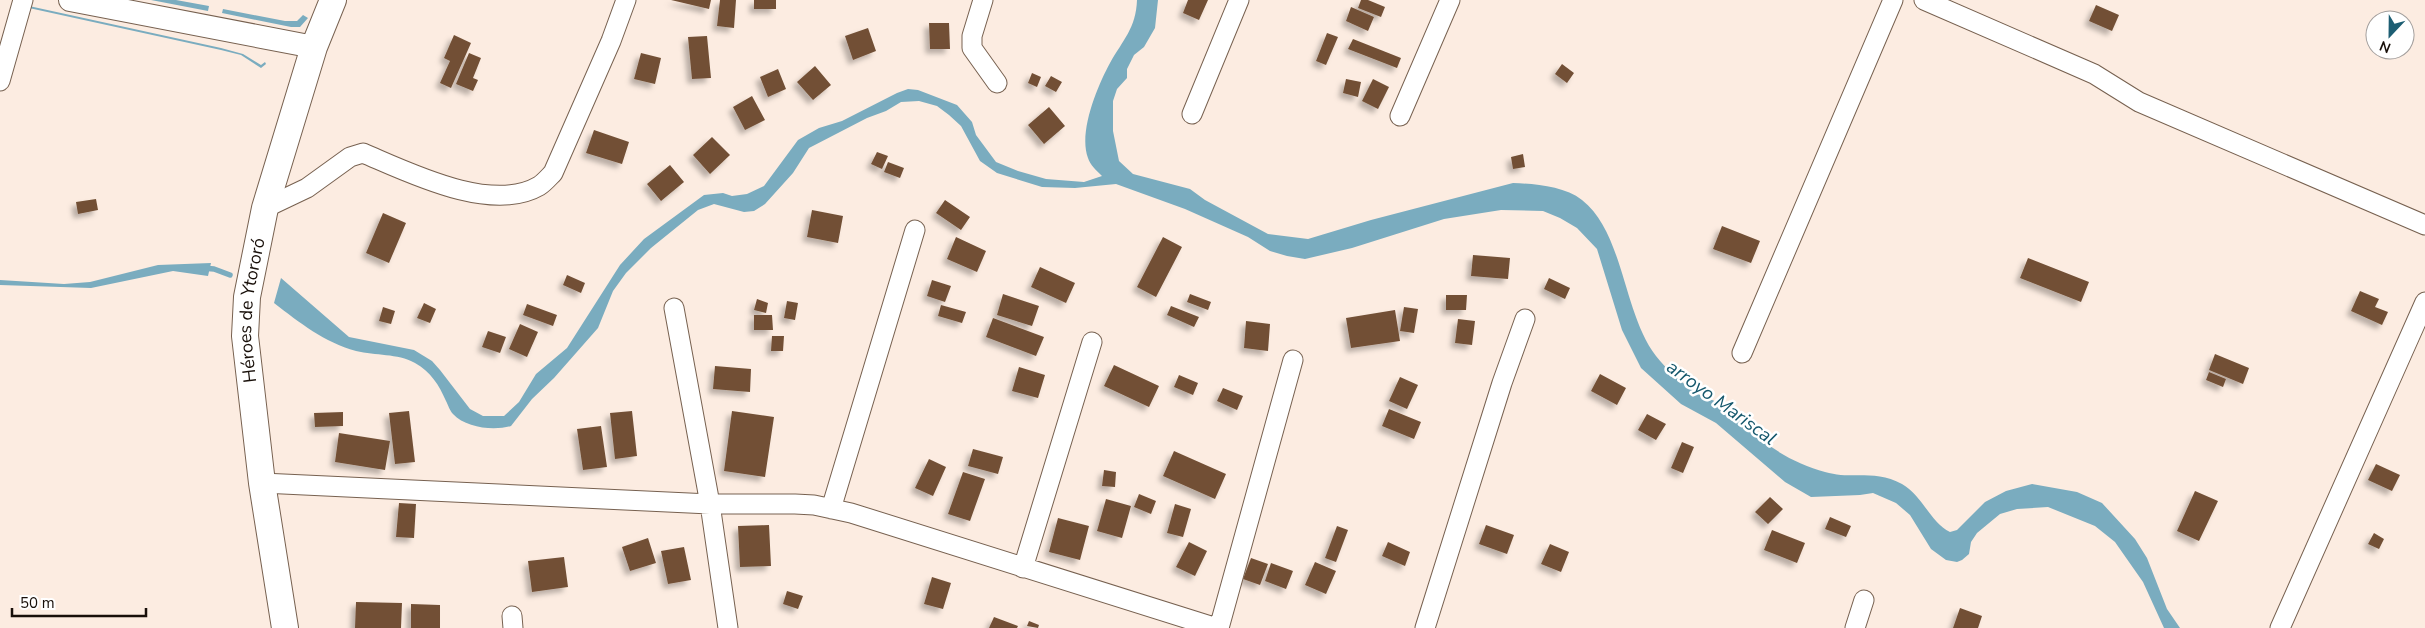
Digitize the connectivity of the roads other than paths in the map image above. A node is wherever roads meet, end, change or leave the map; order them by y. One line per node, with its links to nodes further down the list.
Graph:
1 (23, 0): 11 (street)
2 (70, 0): 10 (street)
3 (333, 0): 10 (main road, Héroes de Ytororó)
4 (626, 0): 15 (street)
5 (983, 0): 12 (street)
6 (1239, 0): 13 (street)
7 (1450, 0): 14 (street)
8 (1894, 0): 22 (street)
9 (1924, 0): 16 (street)
10 (314, 47): 15 (main road, Héroes de Ytororó)
11 (0, 81)
12 (997, 84)
13 (1192, 114)
14 (1400, 116)
15 (265, 208): 24 (main road, Héroes de Ytororó)
16 (2425, 225)
17 (915, 230): 26 (street)
18 (2425, 302): 34 (street)
19 (674, 308): 25 (street)
20 (1525, 319): 32 (street)
21 (1092, 342): 27 (street)
22 (1742, 353)
23 (1293, 360): 31 (street)
24 (262, 483): 25 (street); 29 (main road, Héroes de Ytororó)
25 (710, 504): 26 (street); 30 (street)
26 (831, 509): 27 (street)
27 (1023, 568): 31 (street)
28 (1864, 600): 33 (street)
29 (285, 628)
30 (728, 628)
31 (1218, 628)
32 (1425, 628)
33 (1855, 628)
34 (2280, 628)

